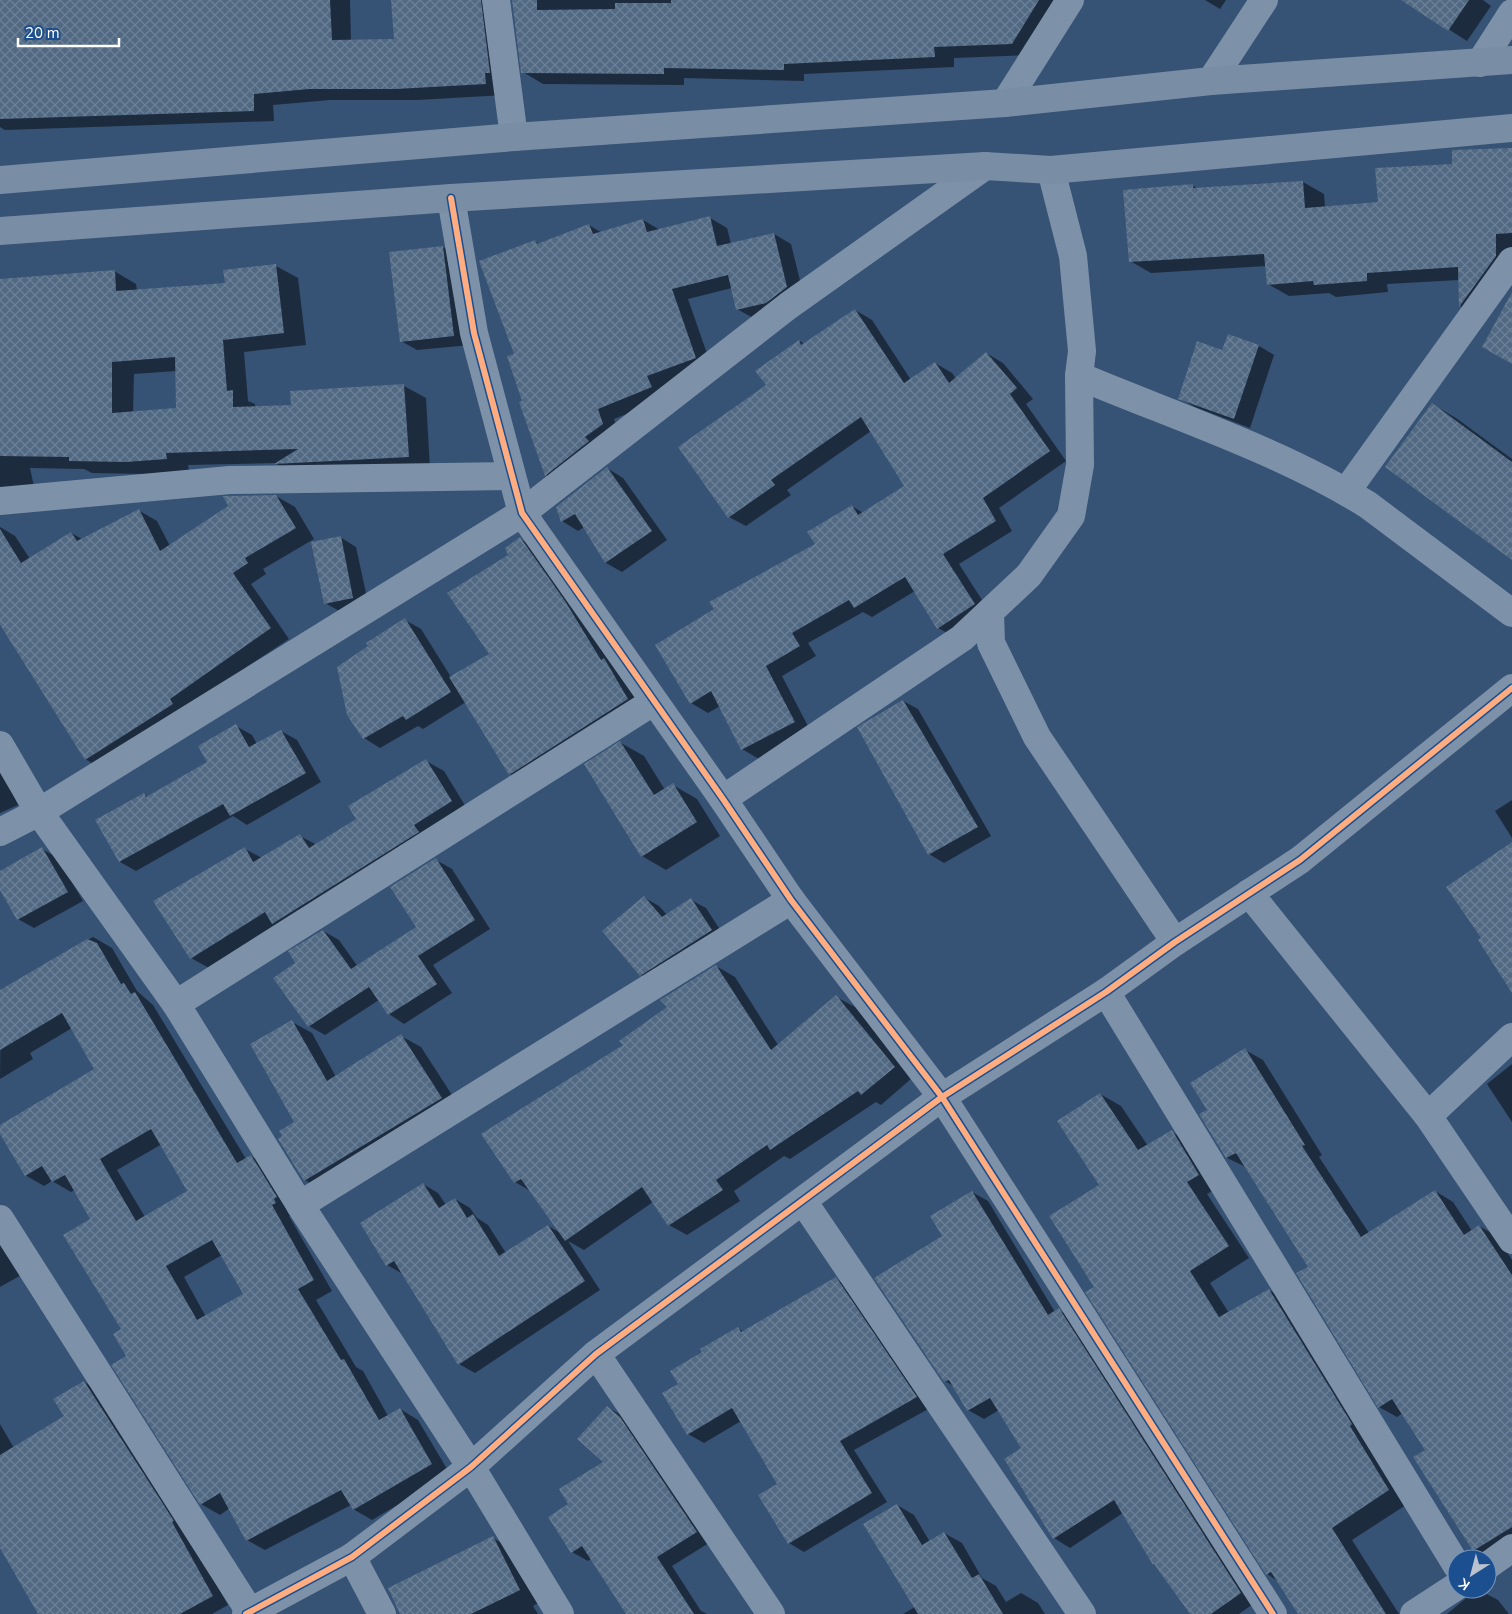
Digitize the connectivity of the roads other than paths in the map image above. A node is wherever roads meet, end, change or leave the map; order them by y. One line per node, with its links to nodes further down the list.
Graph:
1 (496, 0): 10 (street)
2 (1070, 0): 8 (street)
3 (1264, 0): 7 (street)
4 (1512, 13): 6 (street)
5 (1512, 60): 6 (main road)
6 (1480, 62): 7 (main road)
7 (1211, 81): 8 (main road)
8 (1005, 103): 10 (main road)
9 (1512, 128): 12 (main road)
10 (514, 137): 13 (main road)
11 (985, 166): 12 (main road); 14 (main road); 21 (street)
12 (1050, 170): 17 (street)
13 (0, 180)
14 (451, 198): 15 (main road); 18 (street)
15 (0, 231)
16 (1512, 261): 19 (street)
17 (1078, 376): 19 (street); 22 (street)
18 (512, 476): 20 (street); 21 (street)
19 (1346, 492): 23 (street)
20 (0, 501)
21 (522, 513): 25 (street); 28 (street)
22 (990, 612): 27 (street); 32 (street)
23 (1512, 613)
24 (1509, 694): 30 (street)
25 (653, 702): 27 (street); 34 (street)
26 (0, 745): 28 (street)
27 (723, 799): 31 (street)
28 (39, 812): 29 (street); 34 (street)
29 (0, 832)
30 (1249, 893): 32 (street); 37 (street)
31 (791, 900): 36 (street); 39 (street)
32 (1175, 942): 33 (street)
33 (1106, 992): 36 (street); 45 (street)
34 (176, 1004): 39 (street)
35 (1512, 1037): 37 (street)
36 (942, 1097): 38 (street); 54 (street)
37 (1428, 1116): 41 (street)
38 (803, 1201): 42 (street); 53 (street)
39 (300, 1205): 43 (street)
40 (0, 1219): 49 (street)
41 (1512, 1240)
42 (596, 1354): 43 (street); 52 (street)
43 (471, 1467): 46 (street); 51 (street)
44 (1512, 1548): 47 (street)
45 (1447, 1550)
46 (352, 1557): 49 (street); 50 (street)
47 (1497, 1559)
48 (1447, 1593): 55 (street)
49 (248, 1613)
50 (382, 1614)
51 (560, 1614)
52 (771, 1614)
53 (1082, 1614)
54 (1273, 1614)
55 (1414, 1614)

